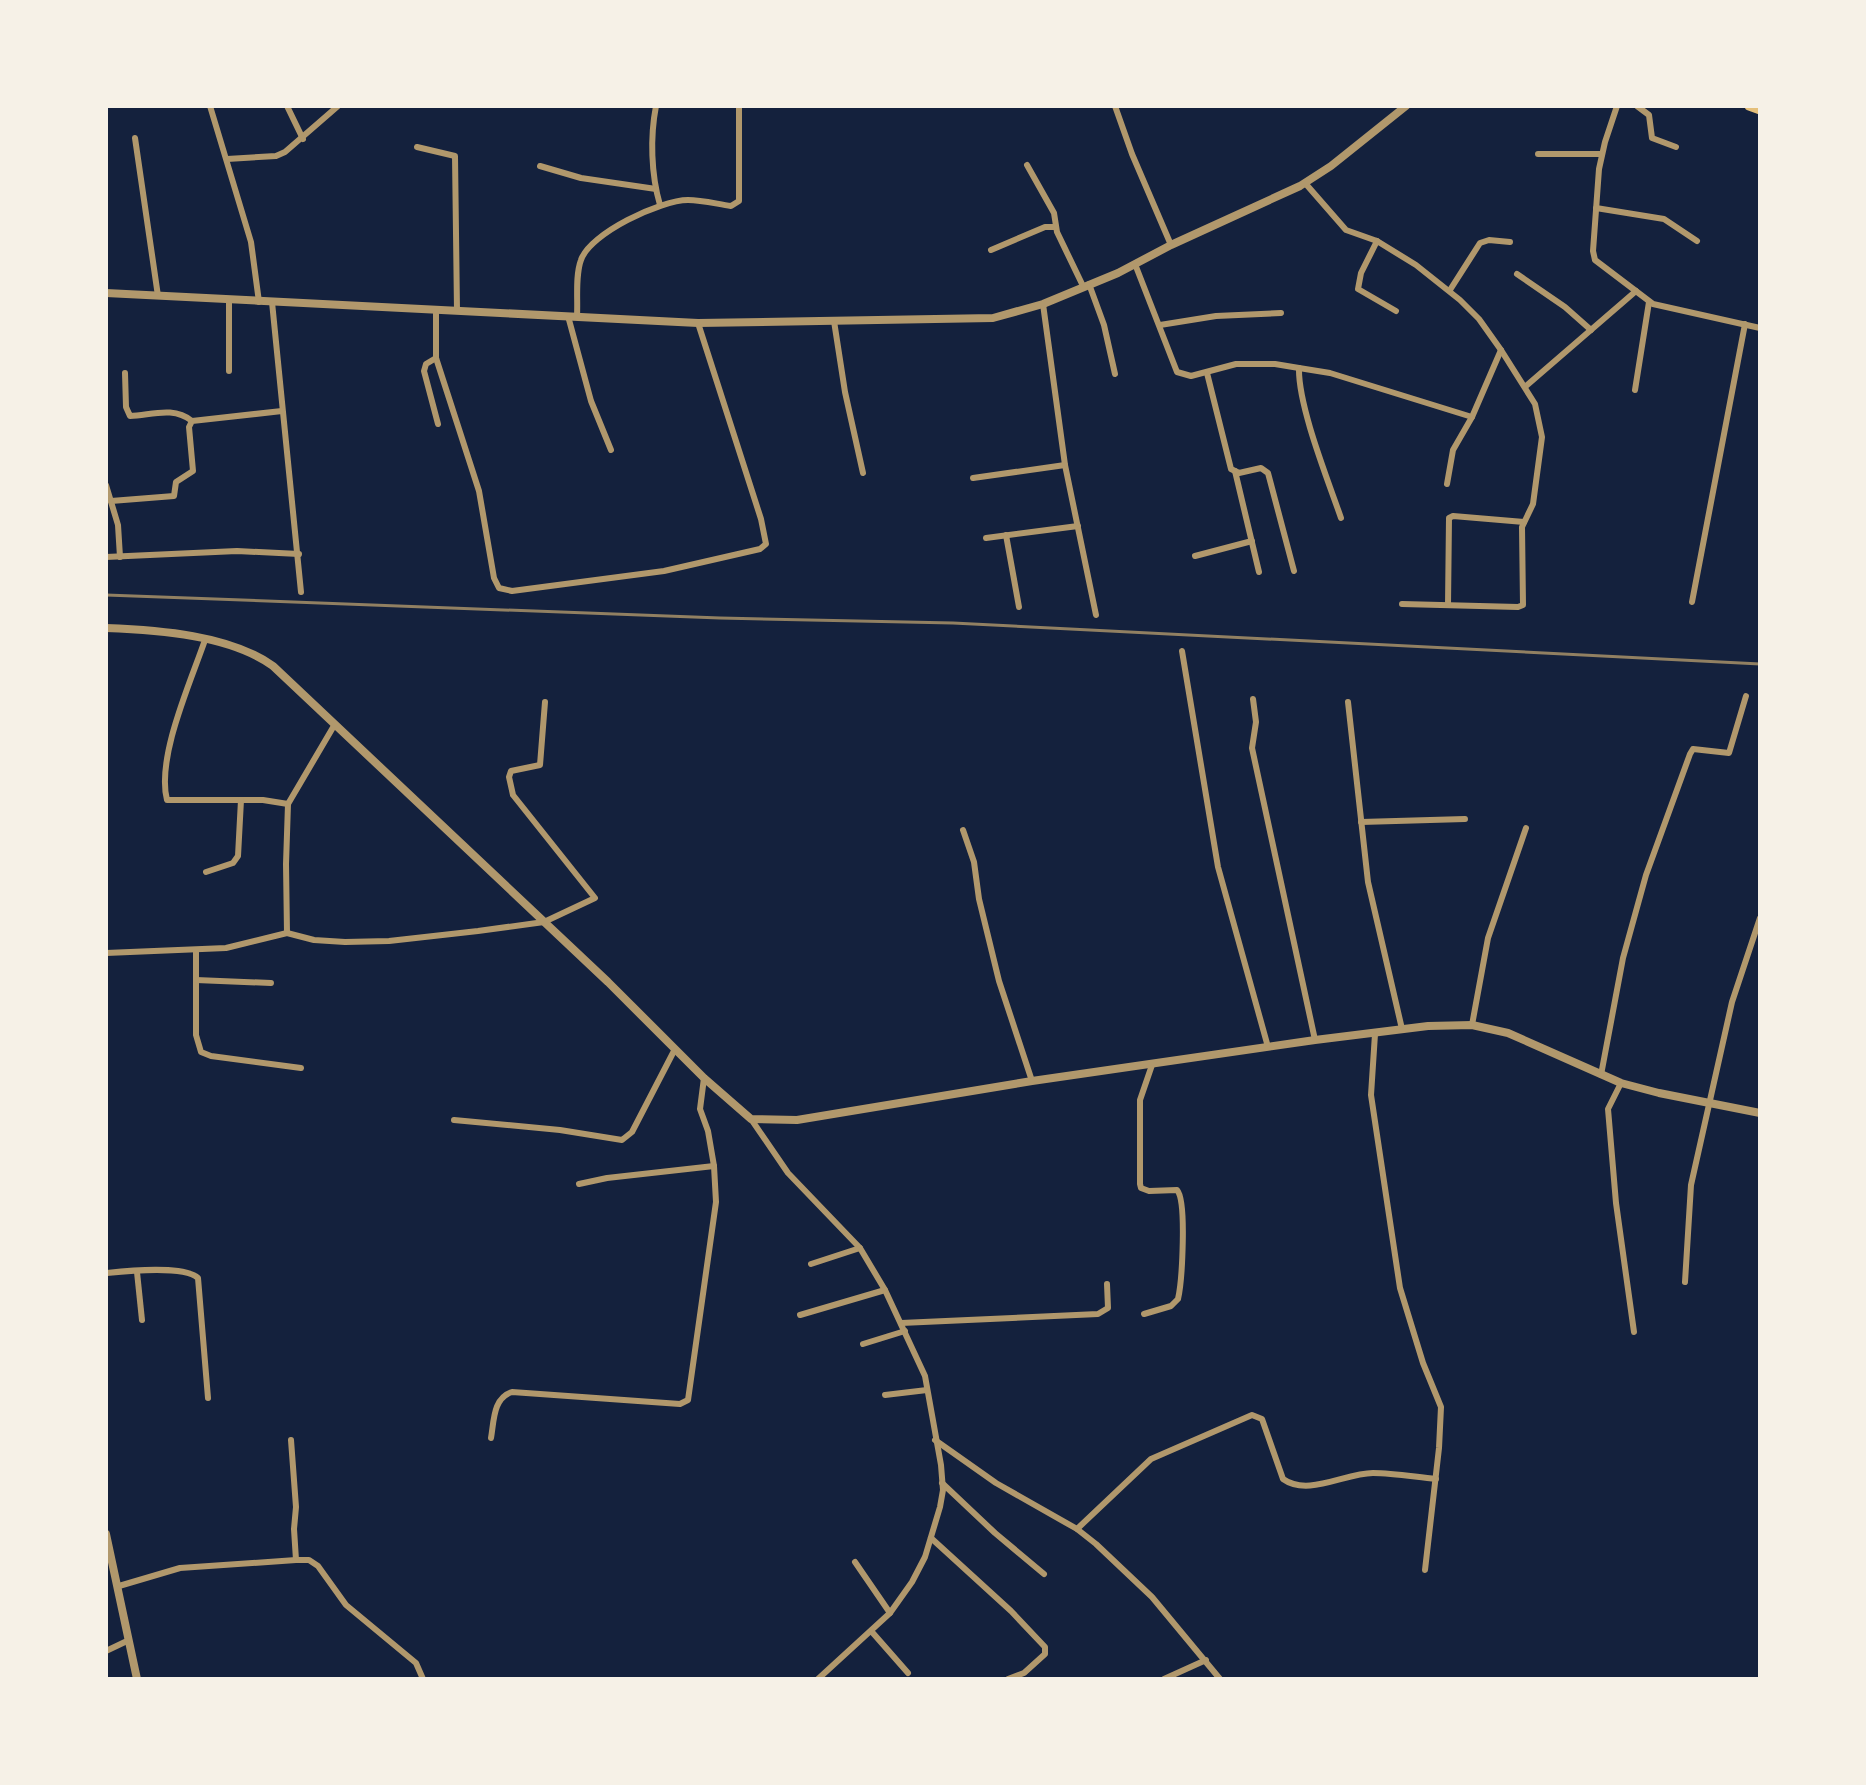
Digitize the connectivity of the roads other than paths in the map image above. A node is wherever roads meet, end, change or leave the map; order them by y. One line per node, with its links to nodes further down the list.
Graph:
1 (210, 106): 18 (street)
2 (287, 106): 13 (street)
3 (338, 106): 13 (street)
4 (656, 106): 22 (street)
5 (739, 106): 23 (street)
6 (1115, 106): 29 (street)
7 (1406, 106): 21 (street)
8 (1617, 106): 17 (street)
9 (1637, 106): 15 (street)
10 (1749, 106): 11 (main road)
11 (1760, 110)
12 (135, 138): 37 (street)
13 (303, 139): 18 (street)
14 (417, 147): 44 (street)
15 (1676, 147)
16 (1538, 154): 17 (street)
17 (1602, 154): 24 (street)
18 (227, 159): 39 (street)
19 (1027, 165): 25 (street)
20 (540, 166): 22 (street)
21 (1305, 183): 26 (street); 29 (street)
22 (656, 189): 23 (street)
23 (660, 205): 47 (street)
24 (1596, 208): 27 (street); 35 (street)
25 (1056, 227): 30 (street); 33 (street)
26 (1377, 241): 34 (street); 45 (street)
27 (1697, 241)
28 (1510, 242): 34 (street)
29 (1171, 245): 31 (street)
30 (991, 250)
31 (1135, 264): 33 (street); 51 (street)
32 (1517, 274): 53 (street)
33 (1086, 285): 42 (street); 60 (street)
34 (1450, 290): 54 (street)
35 (1636, 291): 41 (street); 53 (street)
36 (106, 293): 37 (street)
37 (158, 296): 38 (street)
38 (229, 300): 39 (street); 57 (street)
39 (259, 302): 40 (street)
40 (272, 302): 43 (street); 63 (street)
41 (1649, 302): 50 (street); 62 (street)
42 (1043, 304): 48 (street); 68 (street)
43 (436, 309): 44 (street); 55 (street)
44 (457, 310): 47 (street)
45 (1396, 311)
46 (1281, 313): 51 (street)
47 (572, 316): 49 (street); 67 (street)
48 (834, 321): 49 (street); 70 (street)
49 (698, 323): 55 (street)
50 (1745, 324): 52 (street); 88 (street)
51 (1160, 325): 59 (street)
52 (1760, 328)
53 (1591, 330): 61 (street)
54 (1501, 350): 61 (street); 64 (street)
55 (436, 358): 66 (street)
56 (1299, 368): 59 (street); 64 (street); 75 (street)
57 (229, 371)
58 (125, 373): 65 (street)
59 (1207, 373): 69 (street)
60 (1115, 374)
61 (1526, 386): 76 (street)
62 (1635, 390)
63 (282, 411): 65 (street); 81 (street)
64 (1472, 417): 72 (street)
65 (192, 421): 74 (street)
66 (438, 424)
67 (611, 450)
68 (1065, 465): 71 (street); 77 (street)
69 (1235, 471): 80 (street); 85 (street)
70 (863, 473)
71 (973, 478)
72 (1447, 484)
73 (106, 485): 74 (street)
74 (111, 501): 84 (street)
75 (1341, 518)
76 (1524, 522): 90 (street); 90 (street)
77 (1078, 526): 78 (street); 92 (street)
78 (1006, 535): 79 (street); 91 (street)
79 (986, 538)
80 (1252, 541): 82 (street); 86 (street)
81 (299, 554): 84 (street); 87 (street)
82 (1195, 556)
83 (106, 557): 84 (street)
84 (120, 557)
85 (1294, 571)
86 (1259, 572)
87 (301, 592)
88 (1692, 602)
89 (1402, 604): 90 (street)
90 (1448, 605)
91 (1019, 607)
92 (1096, 615)
93 (106, 628): 94 (street)
94 (205, 640): 100 (street); 101 (street)
95 (1182, 651): 119 (street)
96 (1746, 696): 123 (street)
97 (1253, 699): 118 (street)
98 (545, 702): 109 (street)
99 (1348, 702): 104 (street)
100 (335, 724): 102 (street); 109 (street)
101 (241, 800): 102 (street); 107 (street)
102 (288, 804): 110 (street)
103 (1465, 819): 104 (street)
104 (1361, 822): 116 (street)
105 (1526, 828): 115 (street)
106 (963, 830): 125 (street)
107 (206, 872)
108 (1760, 918): 127 (street)
109 (544, 922): 110 (street); 120 (street)
110 (287, 933): 111 (street)
111 (196, 950): 112 (street); 113 (street)
112 (106, 953)
113 (196, 980): 114 (street); 122 (street)
114 (271, 983)
115 (1472, 1025): 116 (street); 123 (street)
116 (1402, 1029): 117 (street)
117 (1375, 1034): 118 (street); 153 (street)
118 (1315, 1040): 119 (street)
119 (1268, 1047): 121 (street)
120 (675, 1049): 124 (street); 130 (street)
121 (1152, 1065): 125 (street); 140 (street)
122 (301, 1068)
123 (1601, 1076): 126 (street)
124 (704, 1078): 129 (street); 131 (street)
125 (1032, 1081): 129 (street)
126 (1621, 1083): 127 (street); 145 (street)
127 (1709, 1102): 128 (street); 137 (street)
128 (1760, 1113)
129 (751, 1119): 133 (street)
130 (454, 1120)
131 (714, 1166): 132 (street); 150 (street)
132 (579, 1184)
133 (860, 1248): 134 (street); 139 (street)
134 (811, 1264)
135 (137, 1272): 136 (street); 142 (street); 149 (street)
136 (106, 1273)
137 (1685, 1282)
138 (1107, 1284): 143 (street)
139 (885, 1290): 141 (street); 143 (street)
140 (1144, 1314)
141 (800, 1315)
142 (142, 1320)
143 (901, 1323): 144 (street)
144 (905, 1331): 146 (street); 147 (street)
145 (1634, 1332)
146 (863, 1344)
147 (927, 1390): 148 (street); 152 (street)
148 (885, 1395)
149 (208, 1398)
150 (491, 1438)
151 (291, 1440): 159 (street)
152 (935, 1440): 154 (street); 155 (street)
153 (1436, 1479): 155 (street); 161 (street)
154 (942, 1483): 157 (street); 162 (street)
155 (1077, 1529): 168 (street)
156 (106, 1534): 158 (street)
157 (931, 1538): 164 (street); 173 (street)
158 (108, 1556): 163 (street)
159 (296, 1560): 163 (street); 171 (street)
160 (855, 1562): 164 (street)
161 (1425, 1570)
162 (1044, 1574)
163 (119, 1586): 166 (street)
164 (890, 1613): 165 (street)
165 (872, 1632): 169 (street); 172 (street)
166 (127, 1641): 167 (street); 170 (street)
167 (106, 1651)
168 (1206, 1660): 174 (street); 175 (street)
169 (908, 1673)
170 (137, 1679)
171 (423, 1679)
172 (818, 1679)
173 (1008, 1679)
174 (1164, 1679)
175 (1220, 1679)

